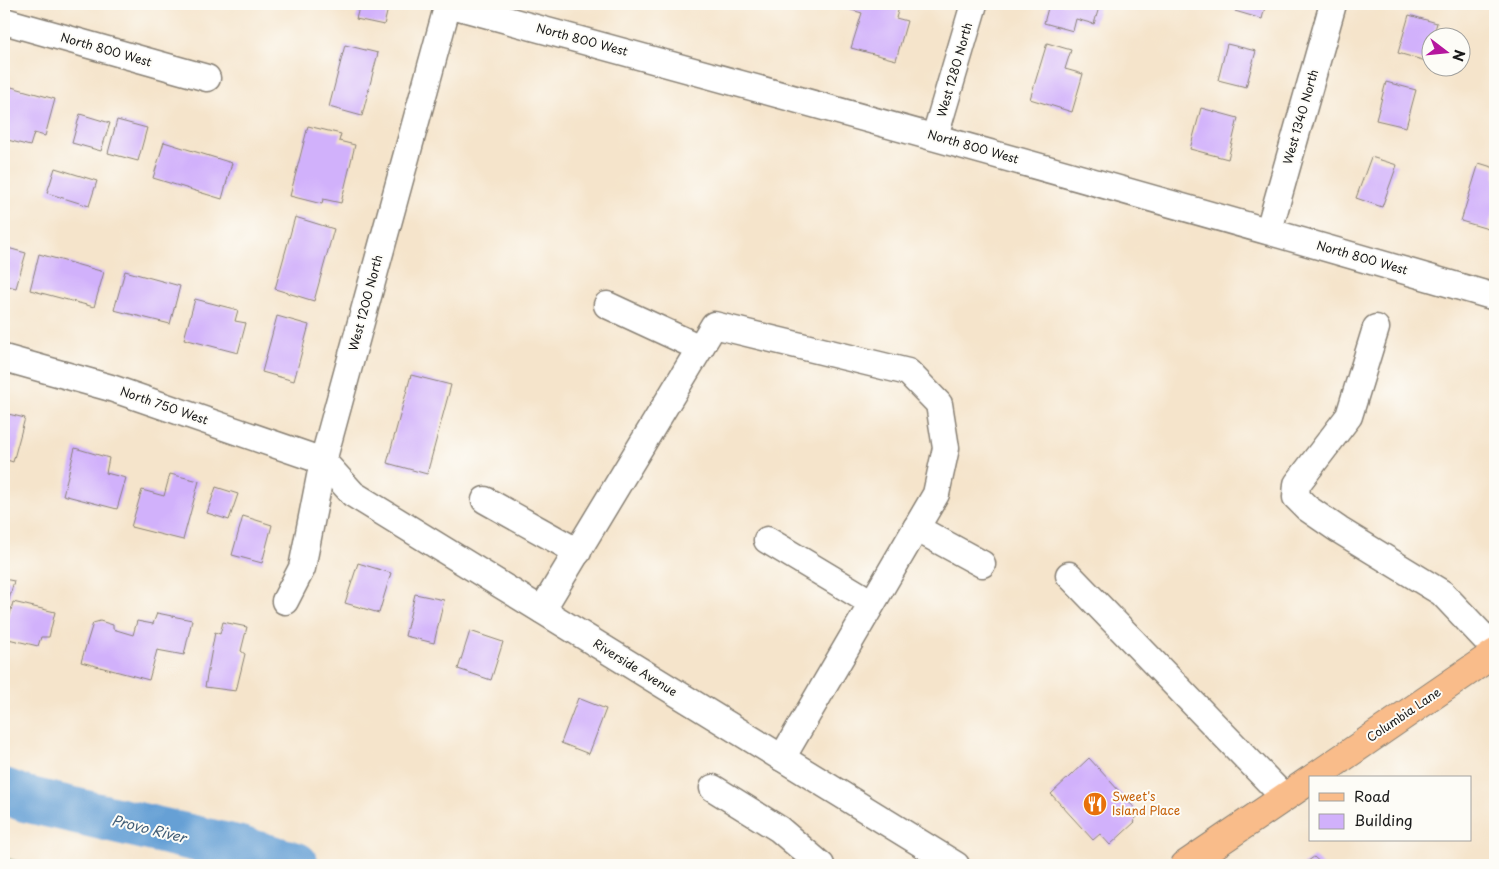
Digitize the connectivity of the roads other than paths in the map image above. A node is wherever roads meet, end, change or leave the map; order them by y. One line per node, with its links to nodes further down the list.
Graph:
1 (448, 4): 6 (street, North 800 West); 13 (street, West 1200 North)
2 (974, 4): 6 (street, West 1280 North)
3 (1333, 4): 7 (street, West 1340 North)
4 (4, 21): 5 (street, North 800 West)
5 (207, 78)
6 (936, 136): 7 (street, North 800 West)
7 (1268, 230): 8 (street, North 800 West)
8 (1495, 297)
9 (607, 305): 11 (street)
10 (1376, 328): 23 (street)
11 (700, 348): 15 (street); 17 (street)
12 (4, 358): 13 (street, North 750 West)
13 (323, 461): 20 (street, West 1200 North); 22 (street, Riverside Avenue)
14 (485, 500): 17 (street)
15 (916, 528): 18 (street); 21 (street)
16 (766, 540): 21 (street)
17 (578, 552): 22 (street)
18 (982, 564)
19 (1069, 575): 28 (street)
20 (286, 600)
21 (872, 603): 24 (street)
22 (542, 610): 24 (street, Riverside Avenue)
23 (1495, 651): 25 (main road, Columbia Lane)
24 (782, 758): 30 (street, Riverside Avenue)
25 (1316, 776)
26 (1309, 781): 28 (main road, Columbia Lane)
27 (713, 788): 29 (street)
28 (1284, 797): 31 (main road, Columbia Lane)
29 (821, 865)
30 (956, 865)
31 (1185, 865)

